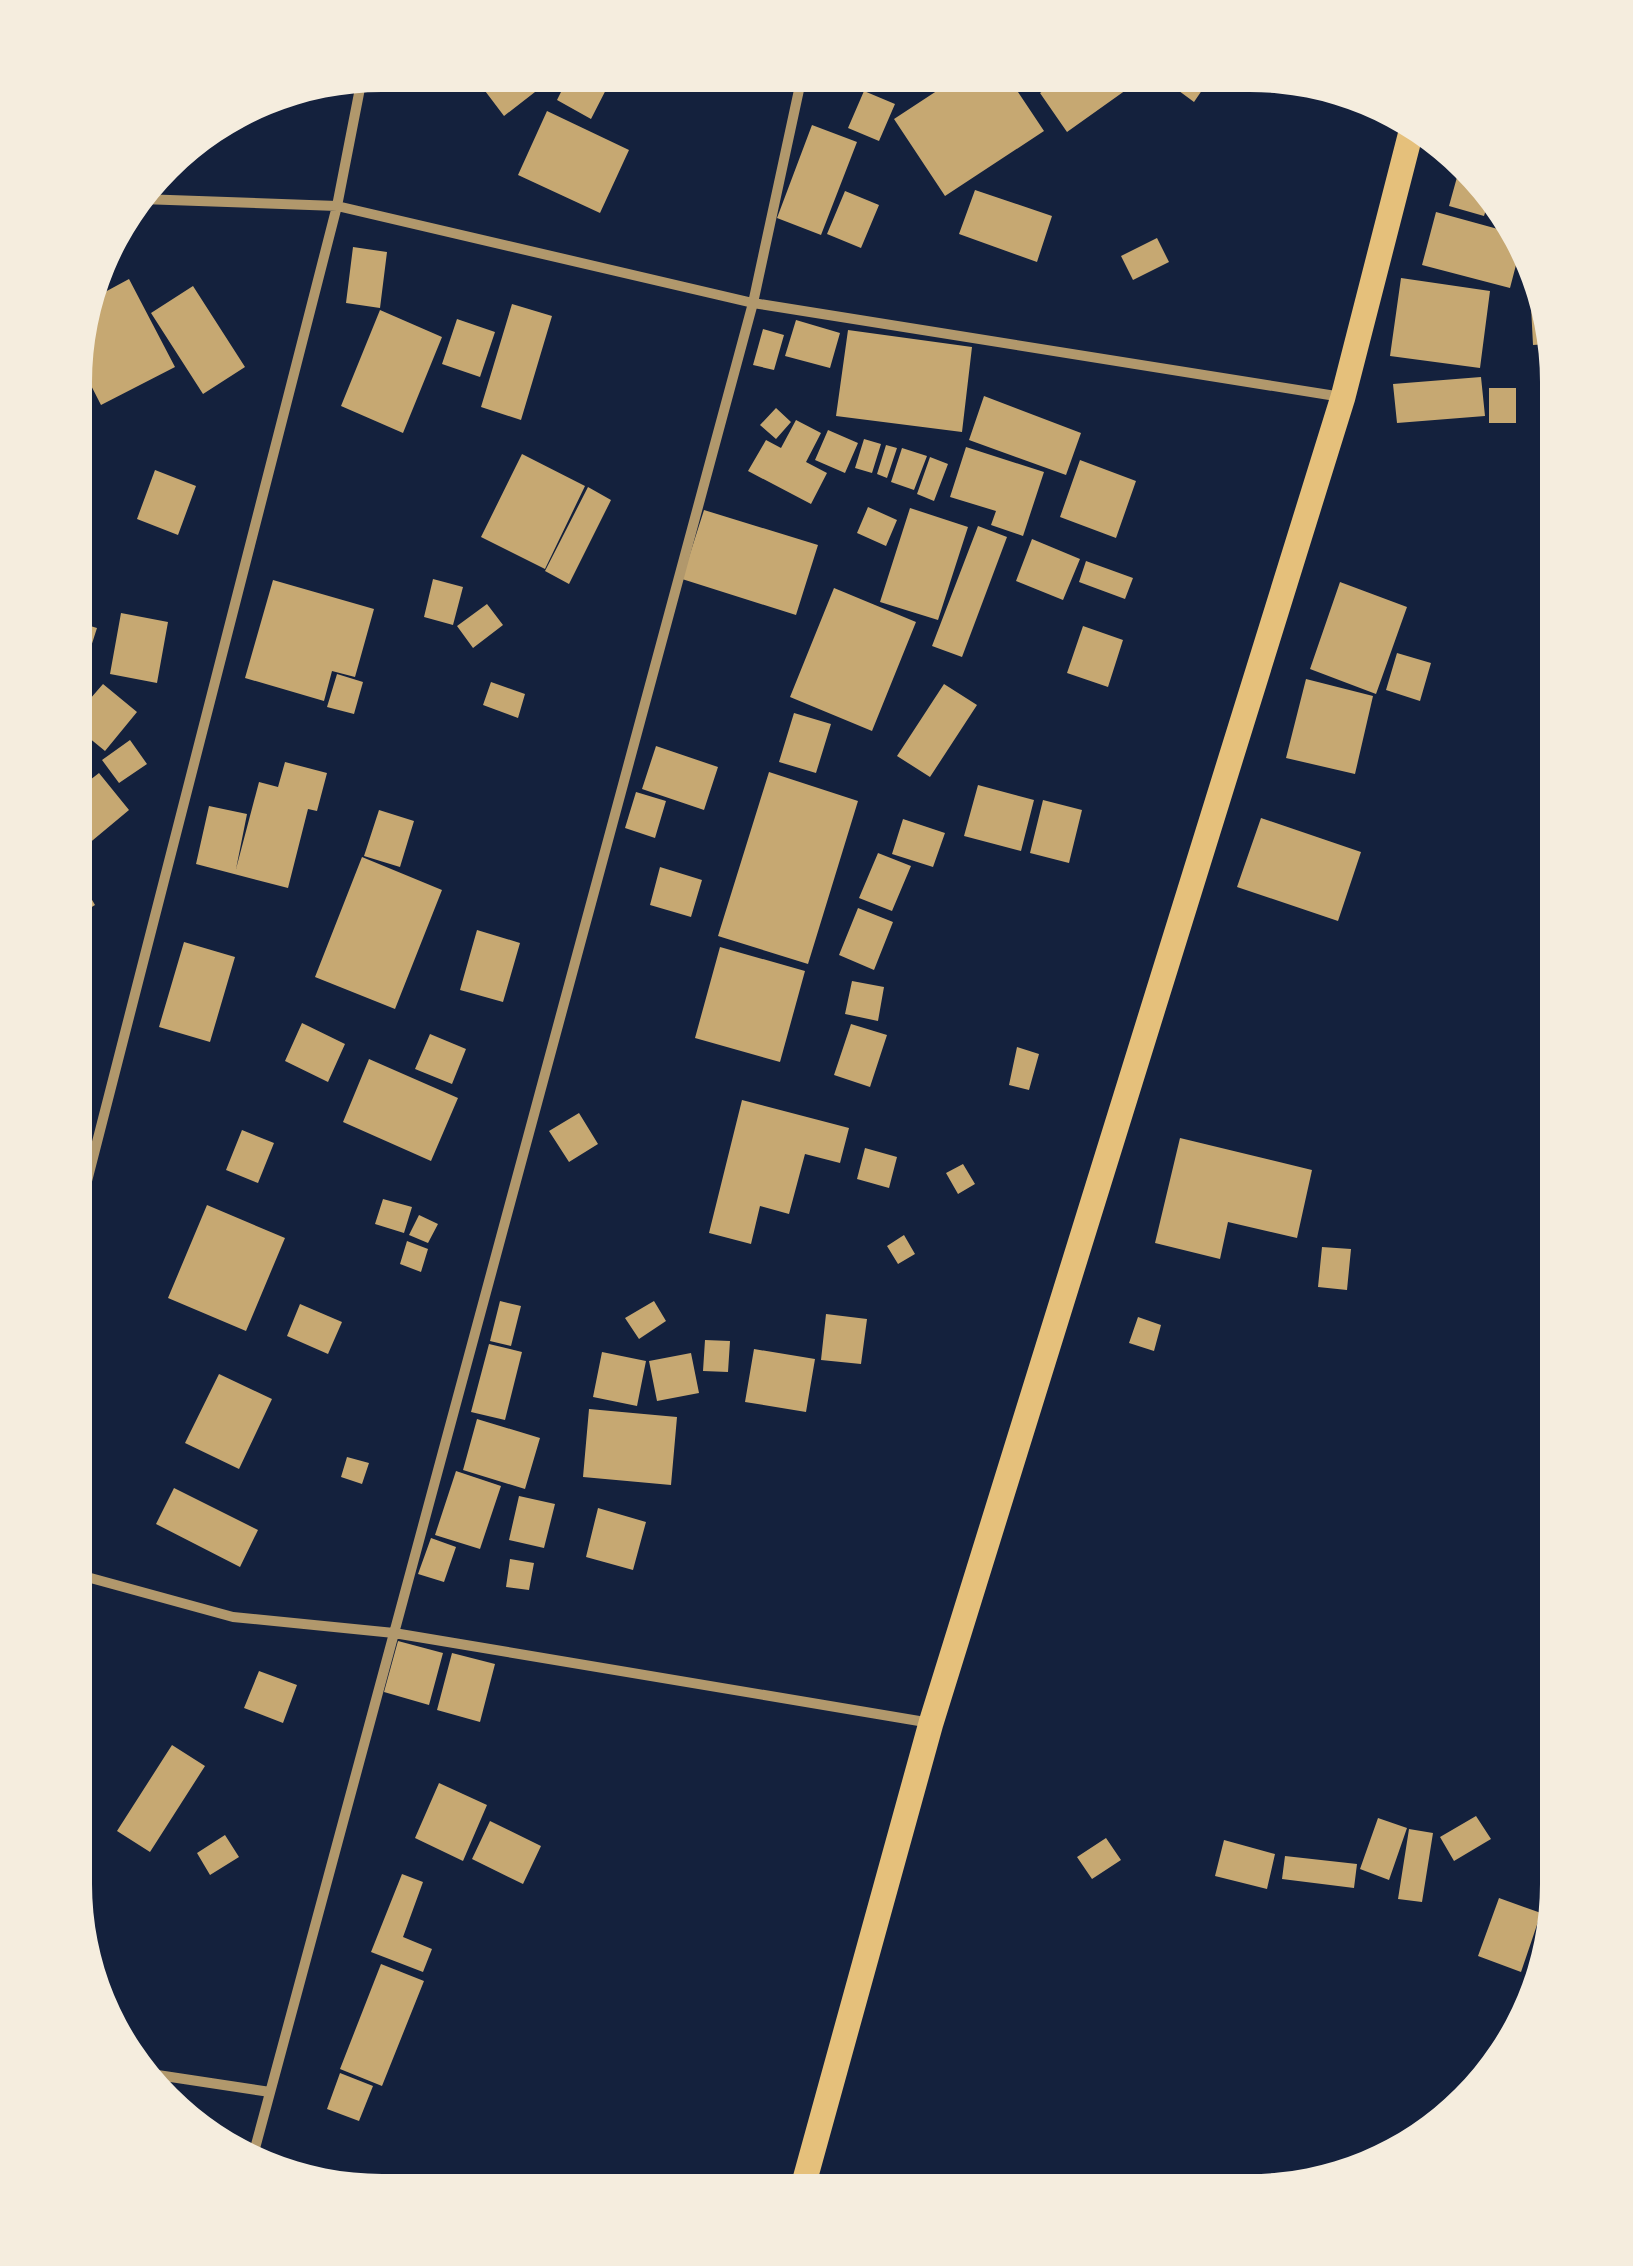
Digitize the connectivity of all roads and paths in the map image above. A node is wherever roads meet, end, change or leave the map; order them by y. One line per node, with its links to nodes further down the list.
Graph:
1 (798, 93): 6 (street)
2 (359, 94): 5 (street)
3 (1409, 140): 7 (main road)
4 (158, 199): 5 (street)
5 (337, 206): 6 (street); 8 (street)
6 (752, 303): 7 (street); 10 (street)
7 (1343, 397): 11 (main road)
8 (93, 1158)
9 (93, 1579): 10 (street)
10 (394, 1634): 11 (street); 13 (street)
11 (931, 1722): 15 (main road)
12 (166, 2076): 13 (street)
13 (270, 2092): 14 (street)
14 (256, 2144)
15 (806, 2174)

